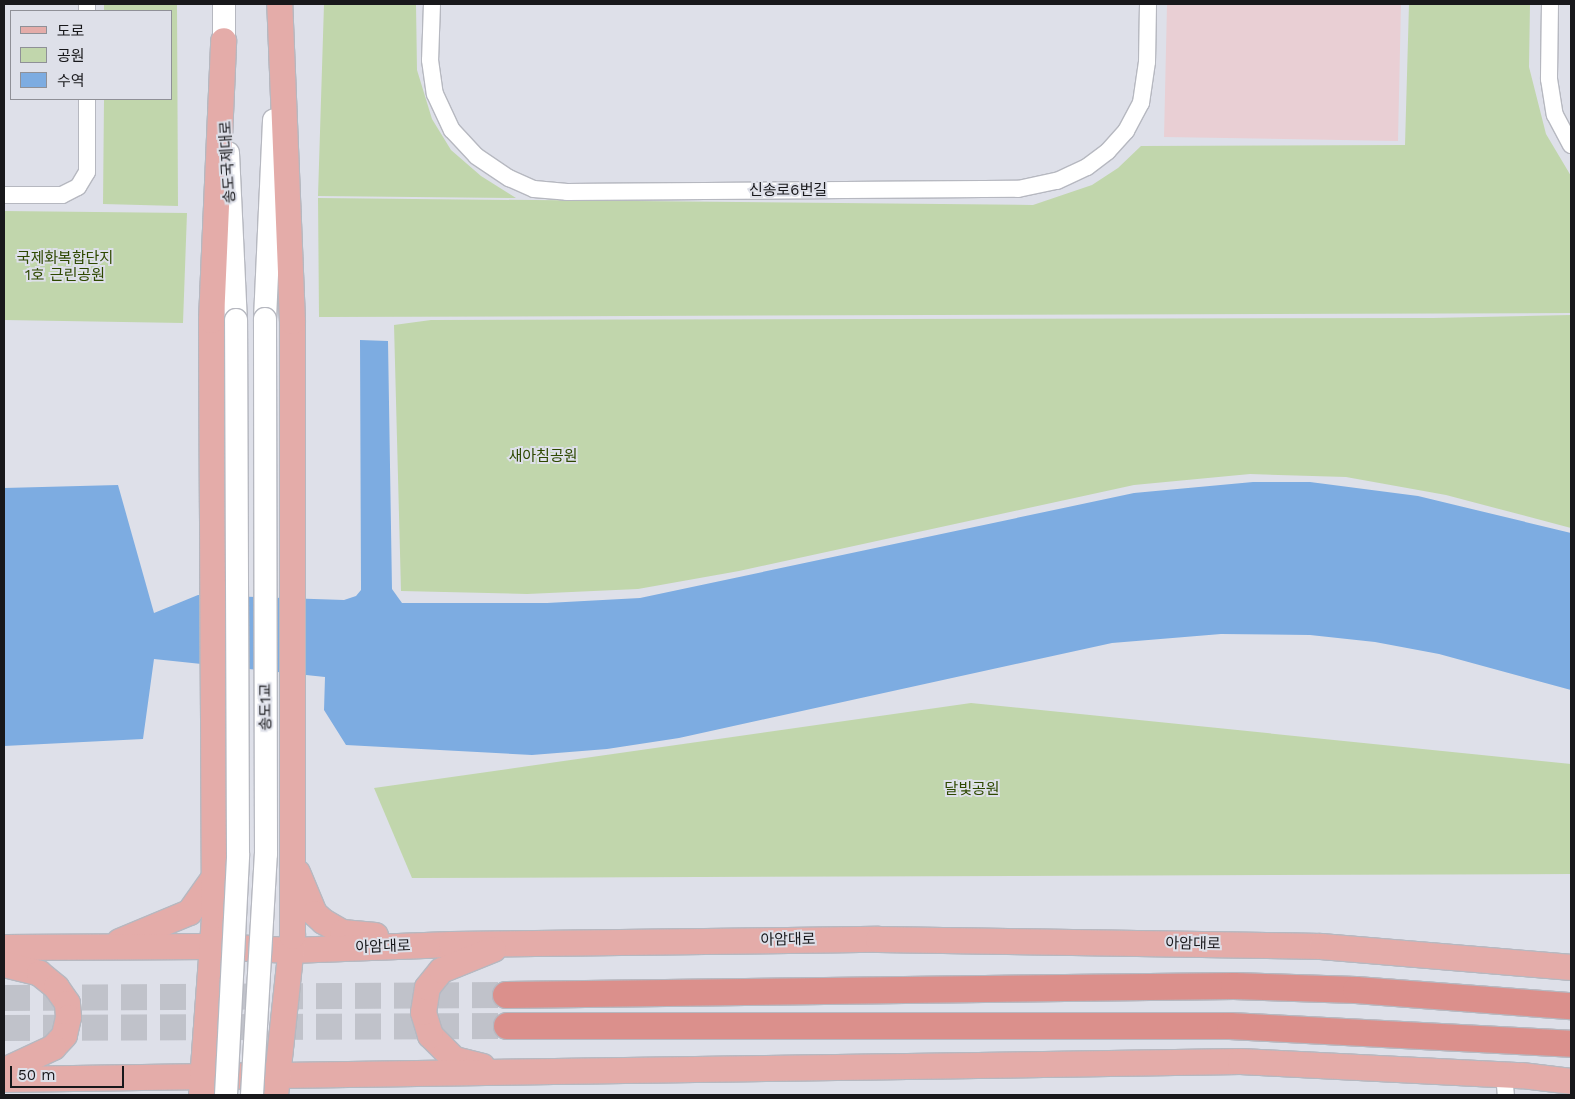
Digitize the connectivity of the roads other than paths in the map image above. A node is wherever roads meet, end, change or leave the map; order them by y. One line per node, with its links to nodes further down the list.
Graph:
1 (224, 4): 6 (main road, 송도국제대로)
2 (279, 4): 11 (main road); 36 (main road, 송도1교, bridge)
3 (432, 4): 4 (street, 신송로6번길)
4 (1148, 4)
5 (1550, 4): 8 (street)
6 (223, 40): 10 (main road, 송도국제대로); 12 (main road)
7 (87, 100): 9 (street)
8 (1571, 145)
9 (4, 194)
10 (236, 320): 35 (main road, 송도1교, bridge)
11 (291, 834): 13 (main road); 18 (main road)
12 (213, 878): 15 (main road); 17 (main road)
13 (452, 944): 14 (main road, 아암대로); 18 (main road, 아암대로)
14 (504, 944): 20 (main road, 아암대로); 26 (main road)
15 (212, 946): 17 (main road, 아암대로); 18 (main road, 아암대로); 33 (main road)
16 (4, 947): 17 (main road, 아암대로)
17 (98, 949)
18 (290, 950): 32 (main road)
19 (4, 964): 25 (main road)
20 (1571, 966)
21 (506, 995): 22 (highway)
22 (1571, 1006)
23 (507, 1026): 24 (highway)
24 (1571, 1044)
25 (4, 1070)
26 (505, 1073): 27 (main road); 31 (main road)
27 (354, 1075): 32 (main road); 37 (main road)
28 (4, 1079): 29 (main road)
29 (73, 1079): 33 (main road); 34 (main road)
30 (1571, 1081): 31 (main road)
31 (1505, 1084)
32 (276, 1086): 33 (main road)
33 (202, 1087)
34 (148, 1095)
35 (226, 1095)
36 (252, 1095)
37 (324, 1095)

